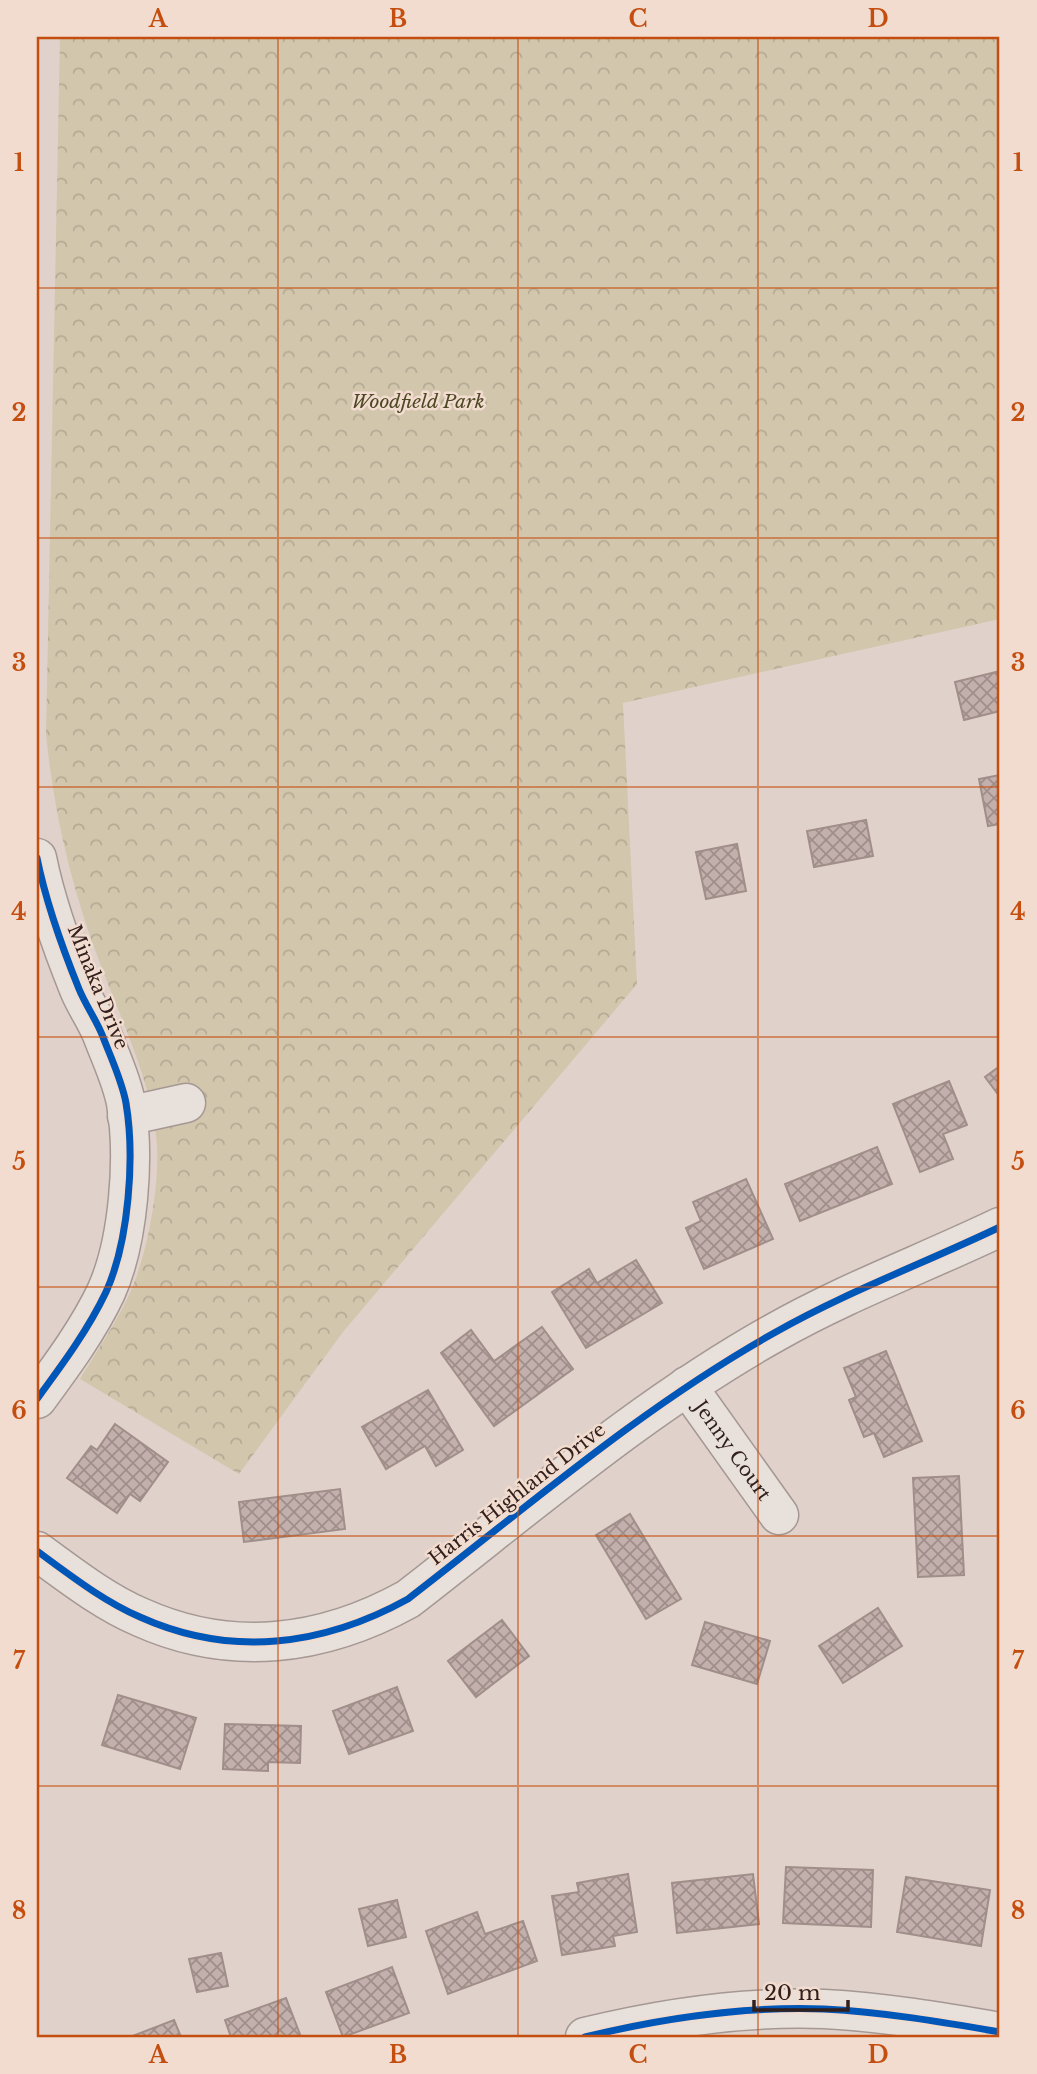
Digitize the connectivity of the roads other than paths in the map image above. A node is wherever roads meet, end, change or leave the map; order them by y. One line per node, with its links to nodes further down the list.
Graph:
1 (37, 858): 3 (street, Minaka Drive)
2 (186, 1103): 3 (street)
3 (127, 1116): 6 (street, Minaka Drive)
4 (1000, 1227): 5 (street, Harris Highland Drive)
5 (687, 1386): 7 (street, Jenny Court); 8 (street, Harris Highland Drive)
6 (37, 1399)
7 (779, 1515)
8 (37, 1551)
9 (1000, 2032): 10 (street)
10 (585, 2037)

